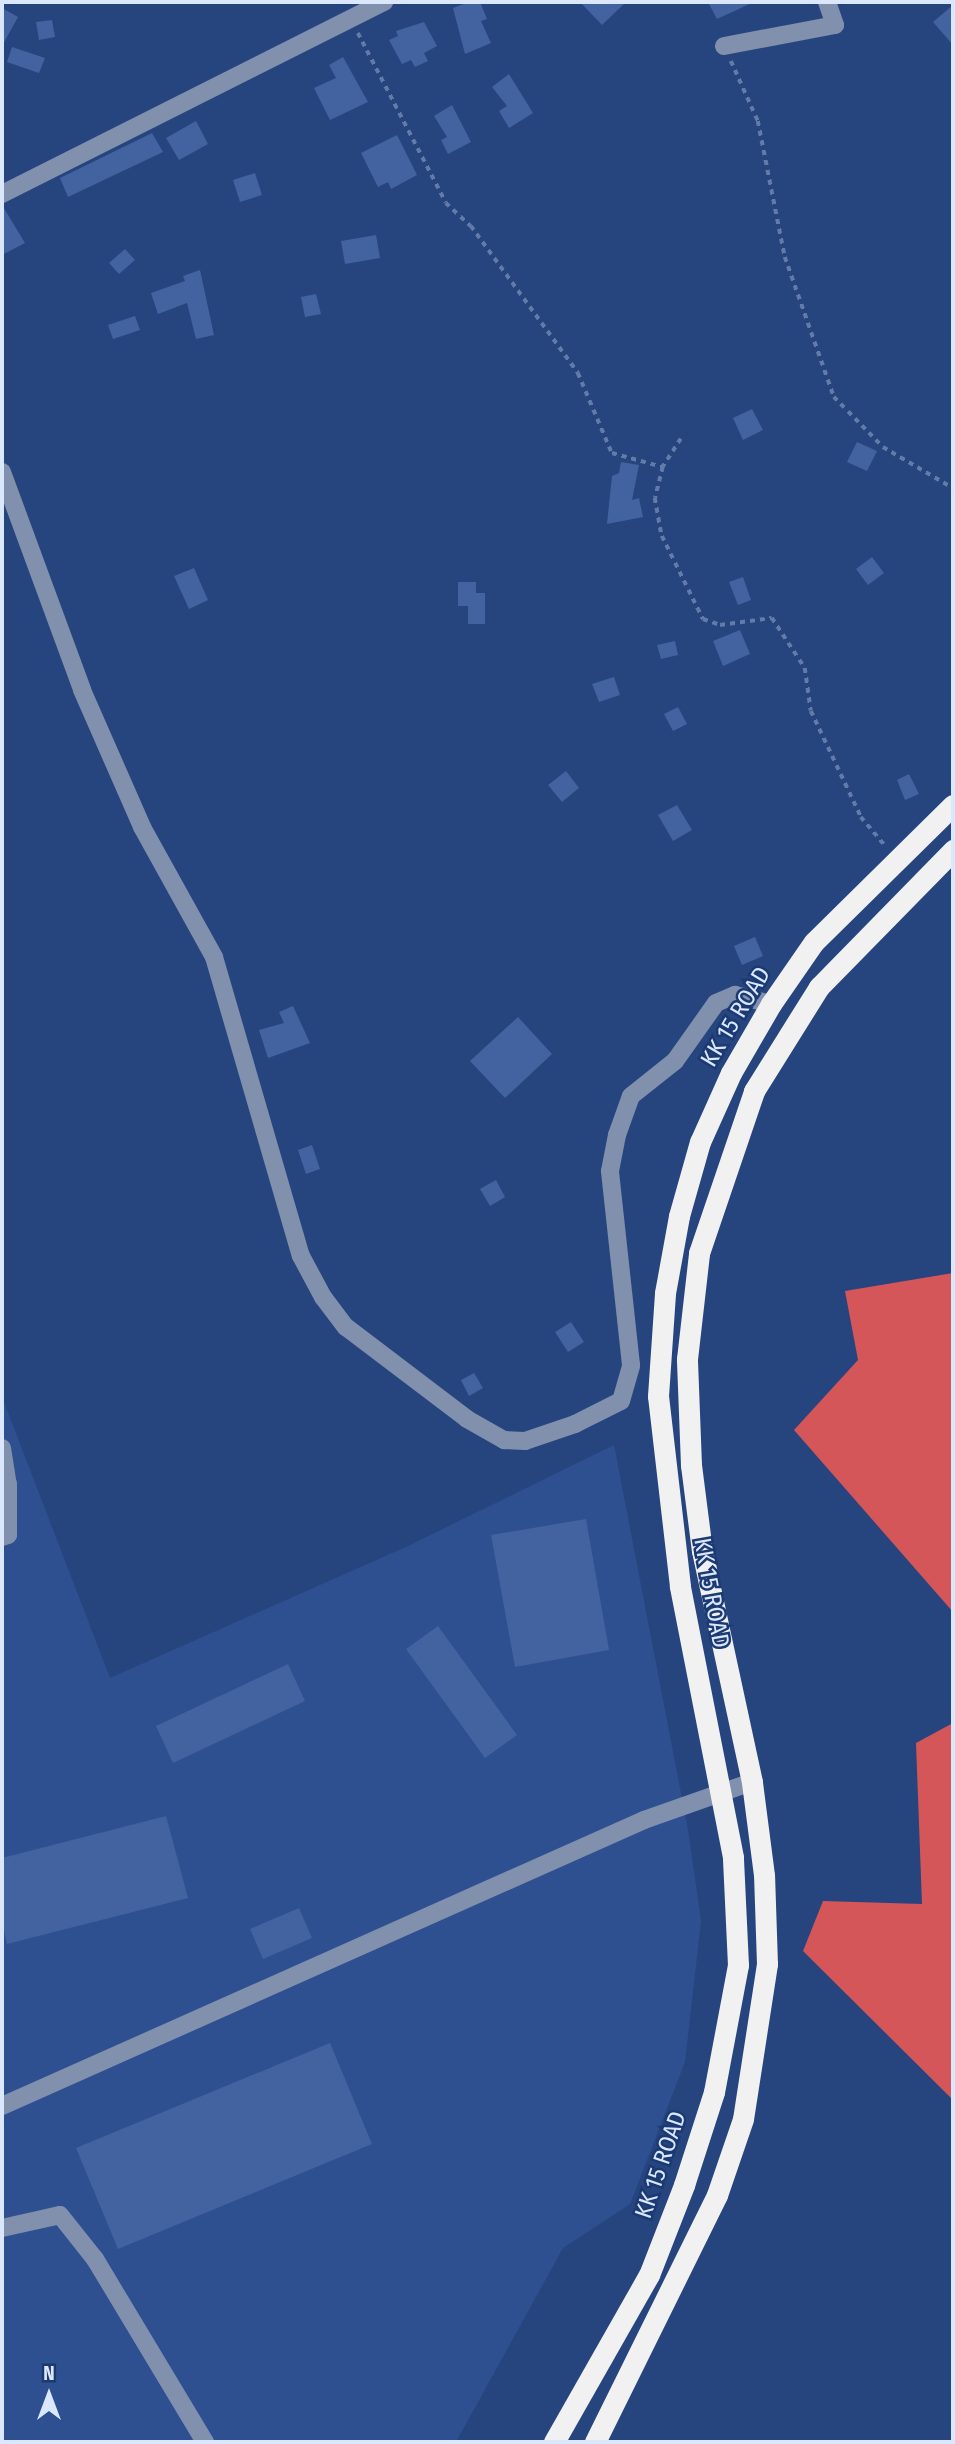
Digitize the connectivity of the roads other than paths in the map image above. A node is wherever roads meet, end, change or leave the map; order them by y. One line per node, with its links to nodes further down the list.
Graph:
1 (384, 2): 4 (street)
2 (827, 2): 3 (street)
3 (724, 47)
4 (2, 194)
5 (2, 472): 8 (street)
6 (953, 805): 8 (highway, KK 15 ROAD)
7 (953, 850): 11 (highway, KK 15 ROAD)
8 (771, 1004): 12 (highway, KK 15 ROAD)
9 (2, 1448): 10 (street)
10 (2, 1537)
11 (752, 1782): 12 (street); 17 (highway, KK 15 ROAD)
12 (723, 1791): 13 (street); 16 (highway, KK 15 ROAD)
13 (2, 2106)
14 (2, 2228): 15 (street)
15 (205, 2442)
16 (554, 2442)
17 (596, 2442)

